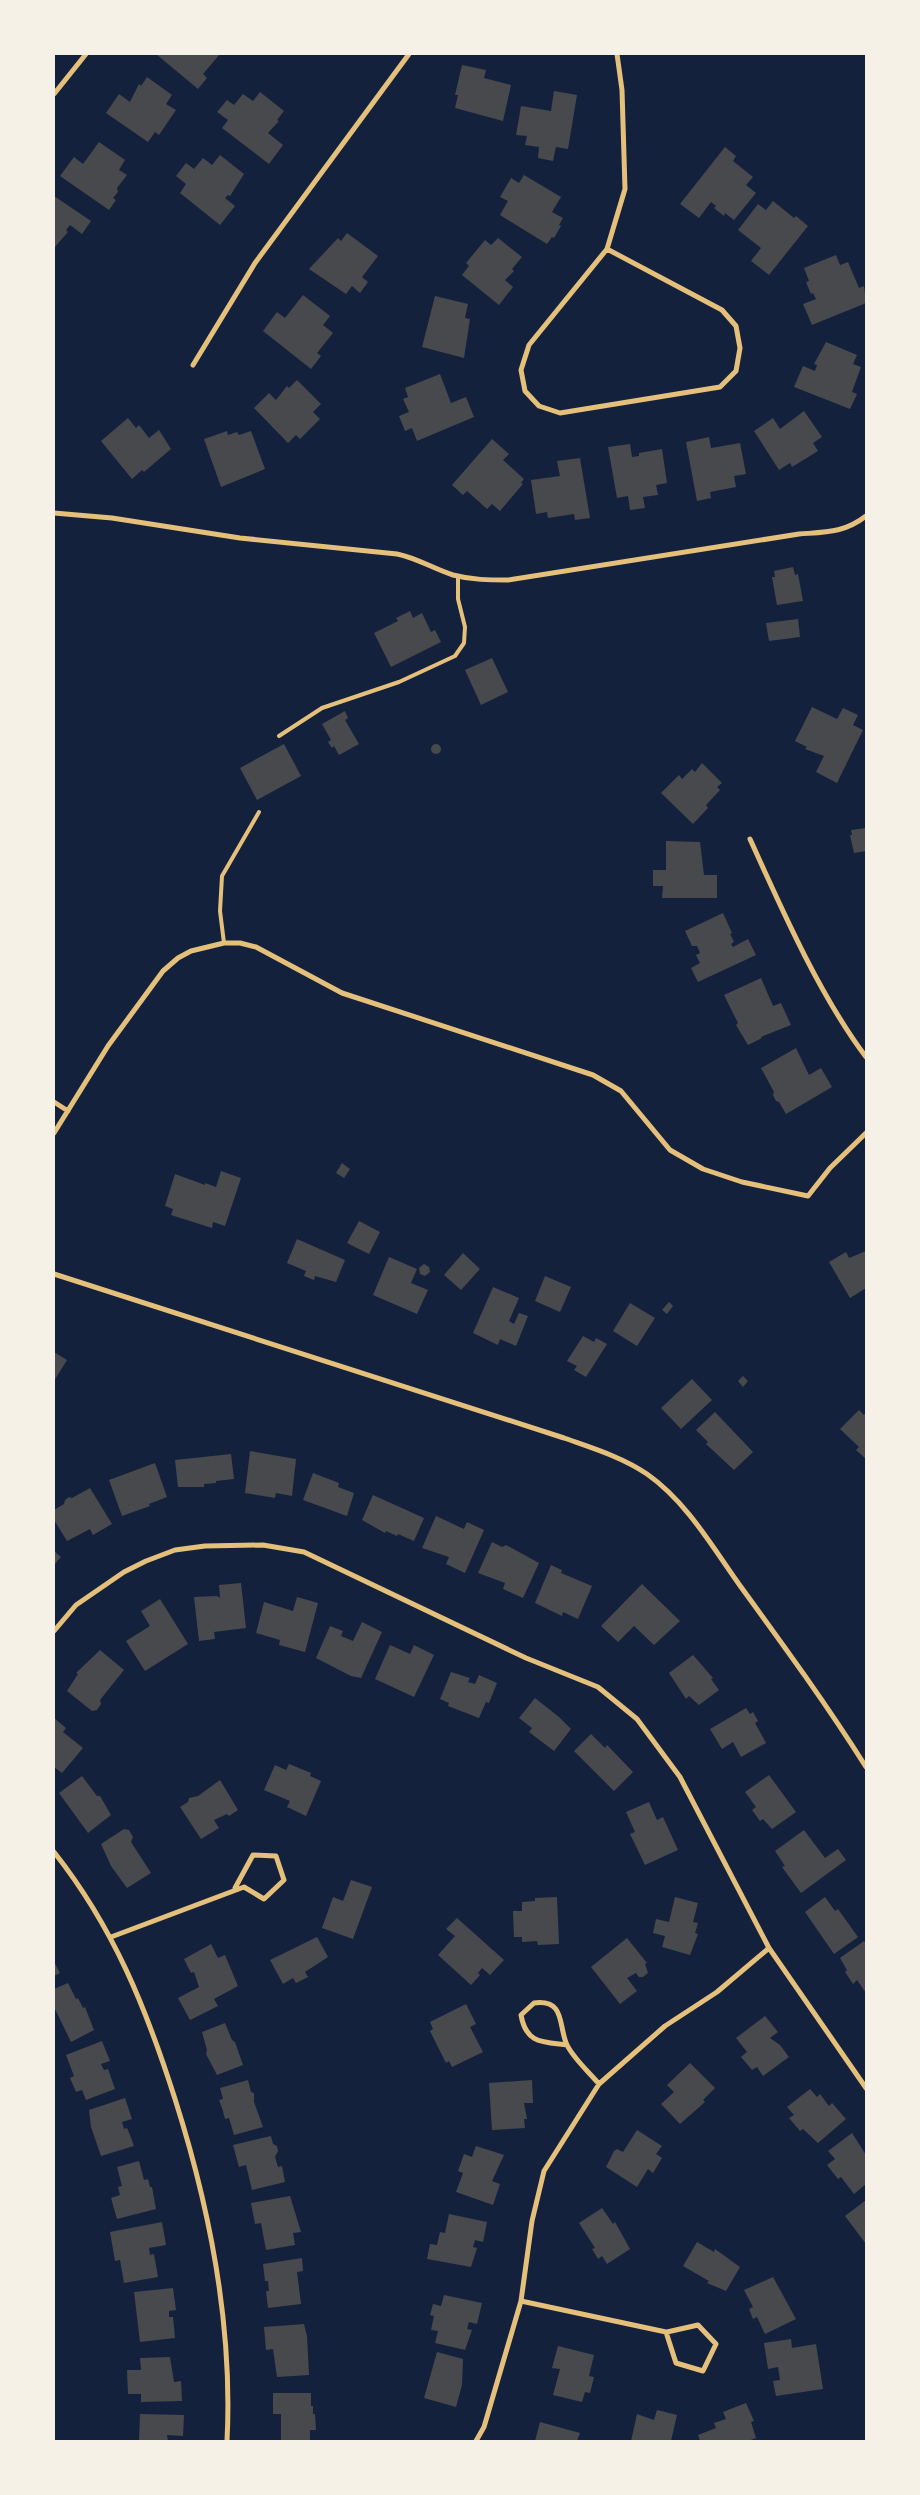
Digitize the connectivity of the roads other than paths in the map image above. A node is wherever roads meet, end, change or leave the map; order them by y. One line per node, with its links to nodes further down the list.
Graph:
1 (86, 54): 4 (street)
2 (409, 54): 6 (street)
3 (617, 54): 5 (street)
4 (54, 94)
5 (607, 249): 5 (street)
6 (193, 365)
7 (54, 514): 9 (street)
8 (866, 516): 9 (street)
9 (458, 576): 10 (lane)
10 (279, 736)
11 (258, 812): 13 (lane)
12 (750, 839): 14 (street)
13 (224, 943): 16 (street); 18 (street)
14 (866, 1057)
15 (54, 1102): 16 (street)
16 (68, 1111): 17 (street)
17 (54, 1133)
18 (866, 1133)
19 (54, 1274): 21 (street)
20 (54, 1631): 25 (street)
21 (866, 1767)
22 (54, 1852): 24 (street)
23 (236, 1888): 24 (street)
24 (111, 1937): 31 (street)
25 (769, 1948): 27 (street); 28 (street)
26 (568, 2045): 26 (street); 27 (street)
27 (599, 2084): 29 (street)
28 (866, 2088)
29 (521, 2302): 30 (street); 32 (street)
30 (667, 2332)
31 (227, 2441)
32 (476, 2441)

